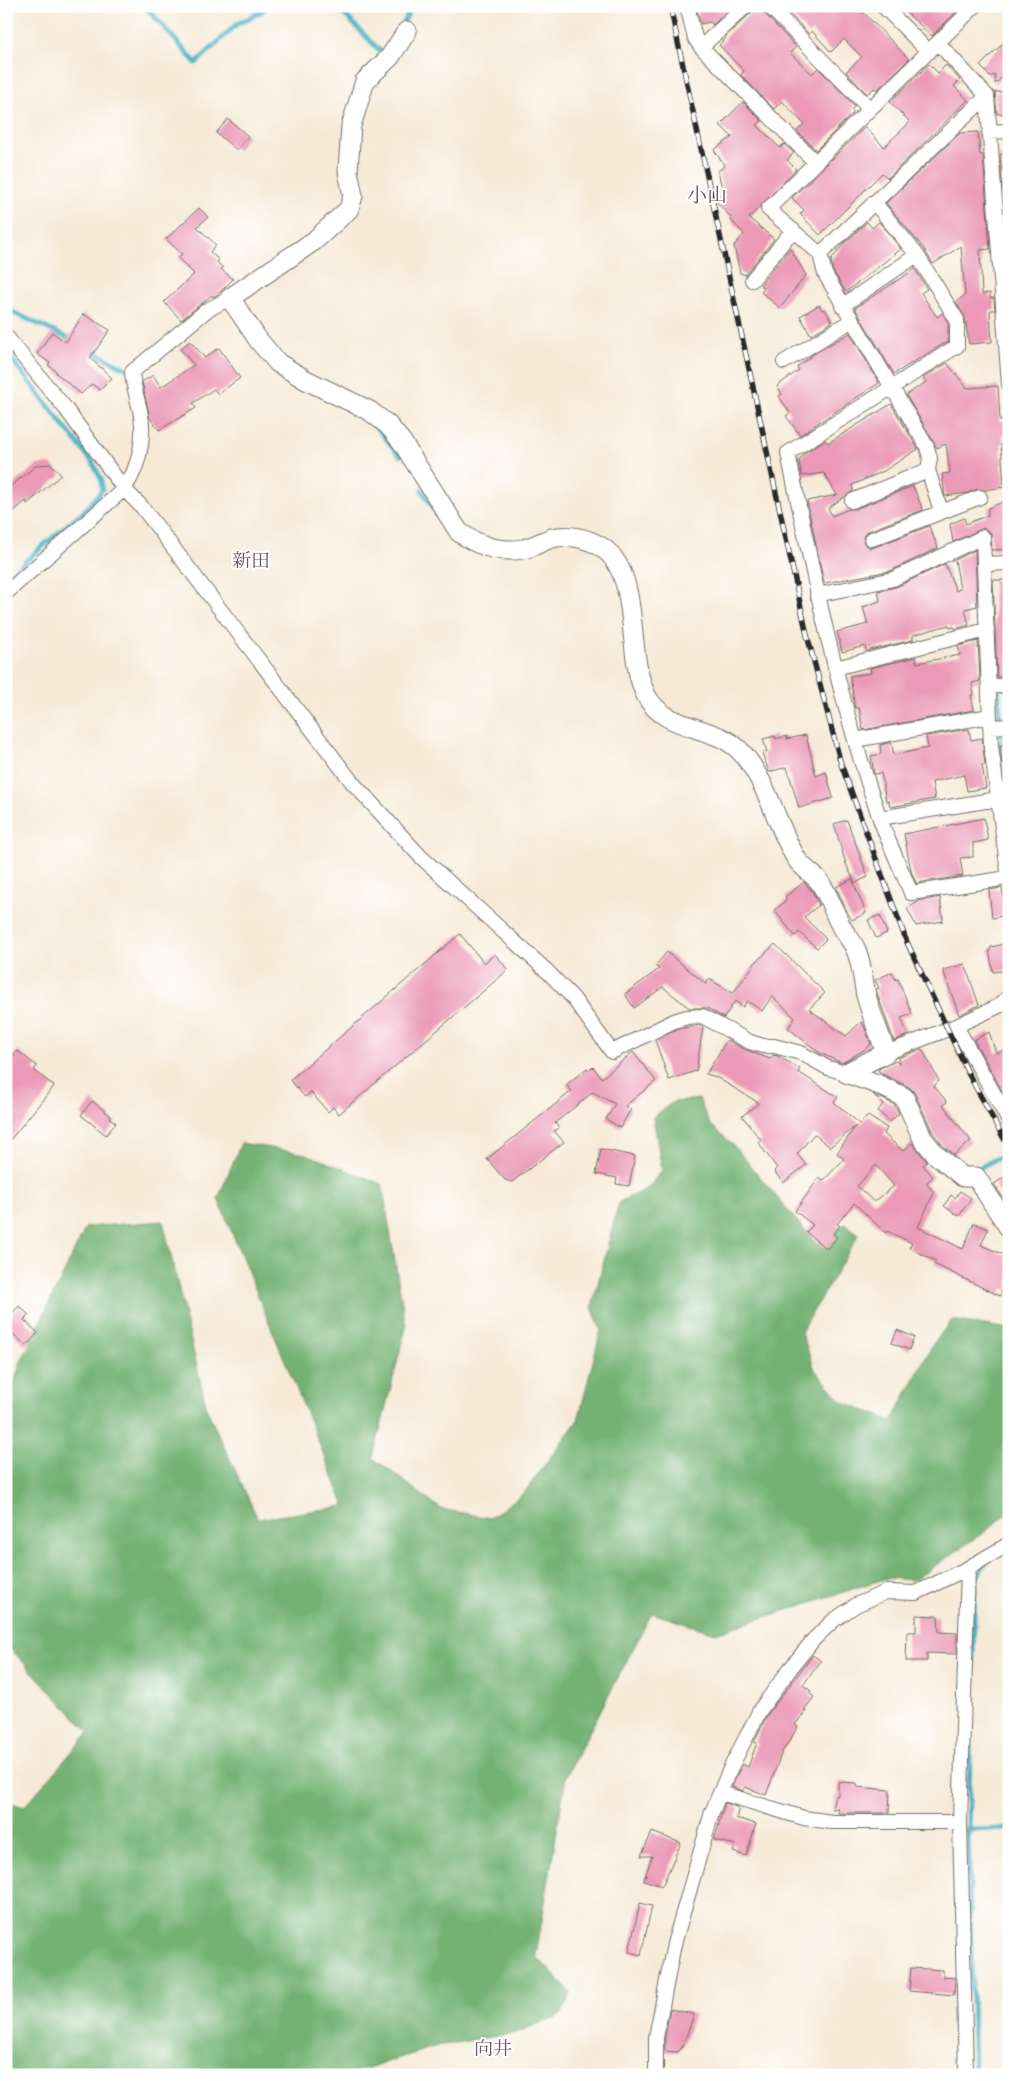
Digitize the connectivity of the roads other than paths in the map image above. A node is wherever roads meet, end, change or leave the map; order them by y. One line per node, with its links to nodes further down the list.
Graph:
1 (687, 6): 7 (street)
2 (746, 6): 7 (street)
3 (769, 6): 10 (street)
4 (883, 6): 8 (street)
5 (976, 6): 8 (street)
6 (407, 31): 19 (main road)
7 (701, 47): 13 (street)
8 (933, 48): 9 (street); 10 (street)
9 (987, 96): 12 (street); 14 (street)
10 (870, 109): 13 (street)
11 (1009, 131): 12 (street)
12 (989, 132): 24 (street)
13 (816, 162): 15 (street)
14 (874, 202): 16 (street); 17 (street)
15 (793, 230): 16 (street); 18 (street)
16 (820, 254): 20 (street)
17 (916, 255): 20 (street); 25 (street)
18 (752, 280)
19 (230, 298): 27 (street); 46 (main road)
20 (842, 306): 21 (street)
21 (851, 321): 23 (street); 25 (street)
22 (6, 336): 27 (street)
23 (784, 362)
24 (1009, 384)
25 (892, 388): 26 (street); 35 (street)
26 (928, 470): 29 (street); 30 (street)
27 (124, 489): 34 (street); 47 (street)
28 (980, 497): 30 (street)
29 (852, 501)
30 (941, 511): 31 (street)
31 (872, 539)
32 (1009, 563): 33 (street)
33 (984, 564): 35 (street); 36 (street)
34 (6, 593)
35 (817, 595): 37 (street)
36 (987, 630): 37 (street); 38 (street)
37 (836, 668): 40 (street)
38 (999, 686): 39 (street)
39 (998, 724): 40 (street); 41 (street)
40 (855, 740): 42 (street)
41 (998, 799): 42 (street); 43 (street)
42 (880, 818): 43 (street)
43 (1009, 878)
44 (1009, 996): 45 (street)
45 (956, 1026): 46 (street); 48 (street)
46 (886, 1054): 47 (main road)
47 (846, 1073): 49 (main road)
48 (1009, 1121)
49 (1009, 1228)
50 (1009, 1544): 51 (street)
51 (968, 1568): 52 (street); 53 (street)
52 (721, 1793): 53 (street); 54 (street)
53 (960, 1822): 55 (street)
54 (656, 2075)
55 (966, 2075)

